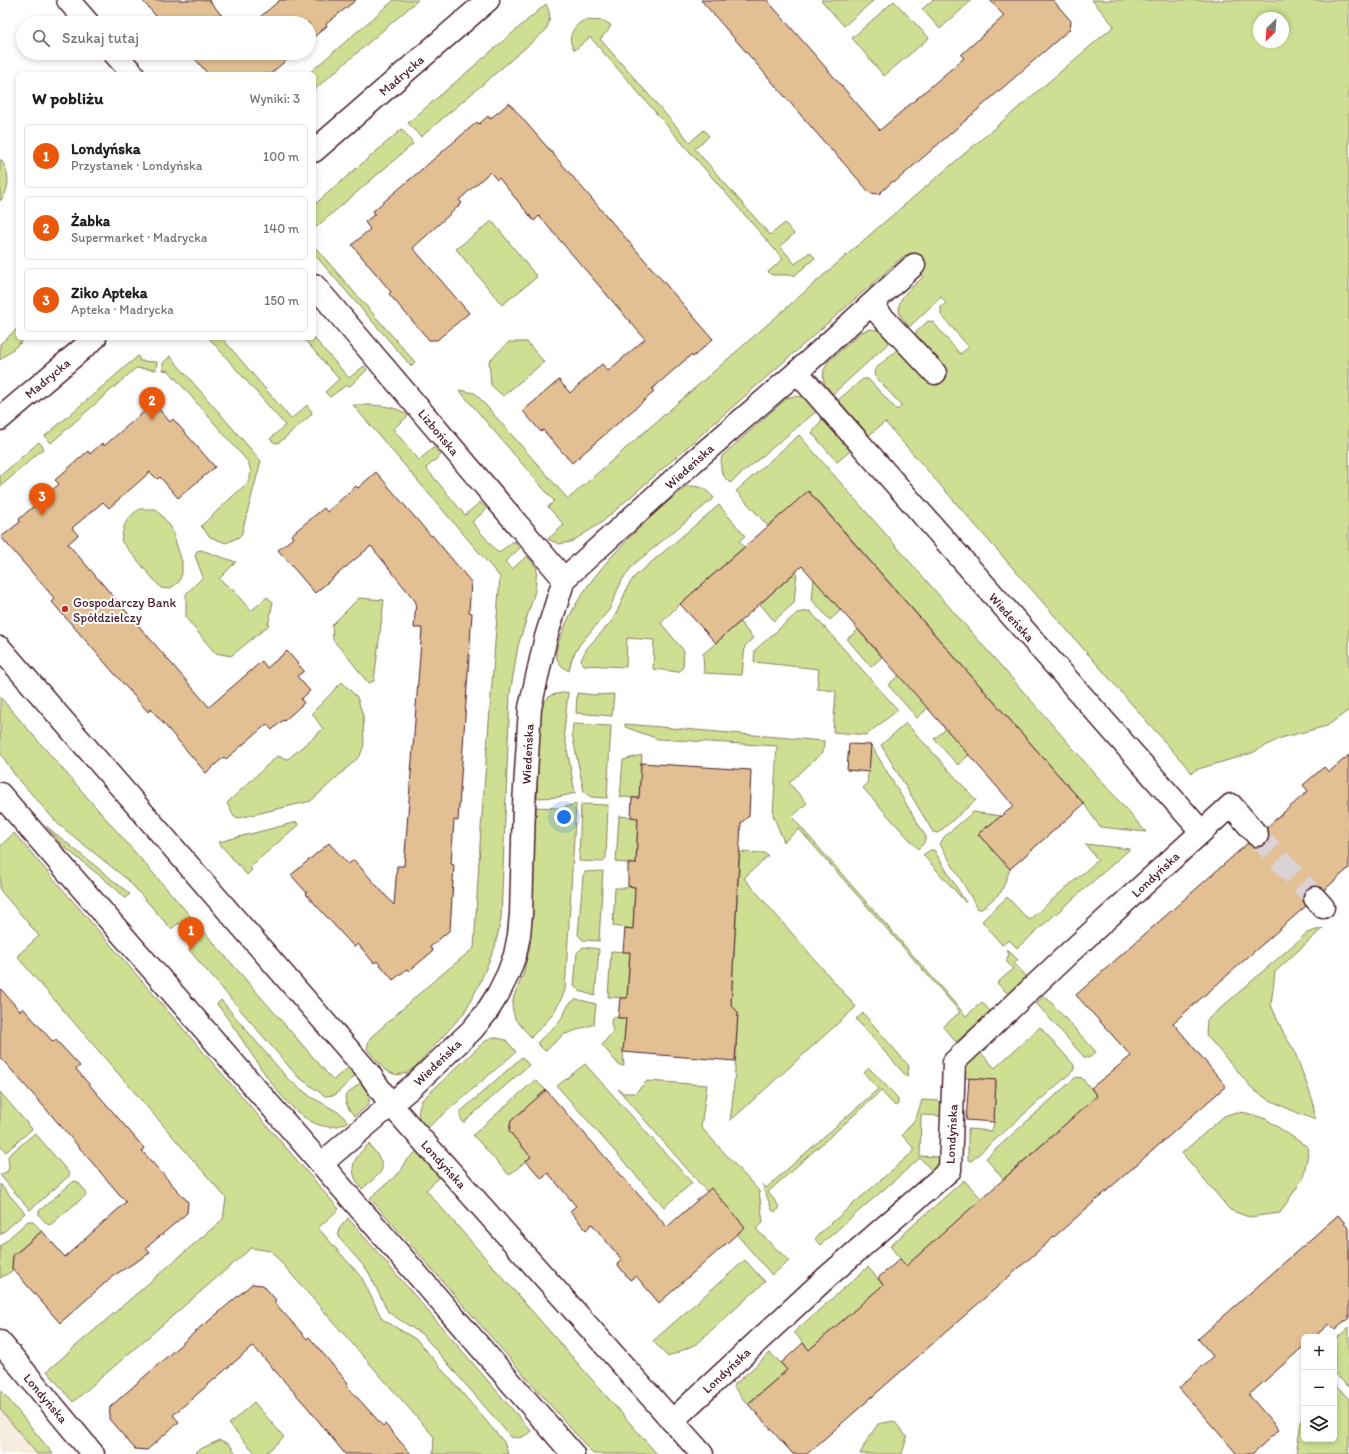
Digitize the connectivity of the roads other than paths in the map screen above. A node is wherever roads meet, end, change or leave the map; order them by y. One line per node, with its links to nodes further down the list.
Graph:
1 (68, 0): 3 (street)
2 (488, 0): 6 (street, Madrycka)
3 (82, 16)
4 (120, 60): 5 (street)
5 (130, 72)
6 (316, 149)
7 (914, 265): 9 (street, Wiedeńska)
8 (316, 288): 14 (street, Lizbońska)
9 (870, 305): 11 (street, Wiedeńska); 12 (street)
10 (93, 340): 13 (street, Madrycka)
11 (797, 372): 14 (street, Wiedeńska); 17 (street, Wiedeńska)
12 (935, 373)
13 (0, 419)
14 (564, 578): 19 (street, Wiedeńska)
15 (0, 648): 19 (street, Londyńska)
16 (0, 794): 20 (street)
17 (1201, 832): 18 (street); 22 (street, Londyńska)
18 (1257, 835)
19 (391, 1105): 20 (street, Wiedeńska); 22 (street, Londyńska)
20 (321, 1164): 24 (street)
21 (0, 1342): 23 (street, Londyńska)
22 (672, 1421): 25 (street, Londyńska)
23 (93, 1454)
24 (573, 1454)
25 (702, 1454)

